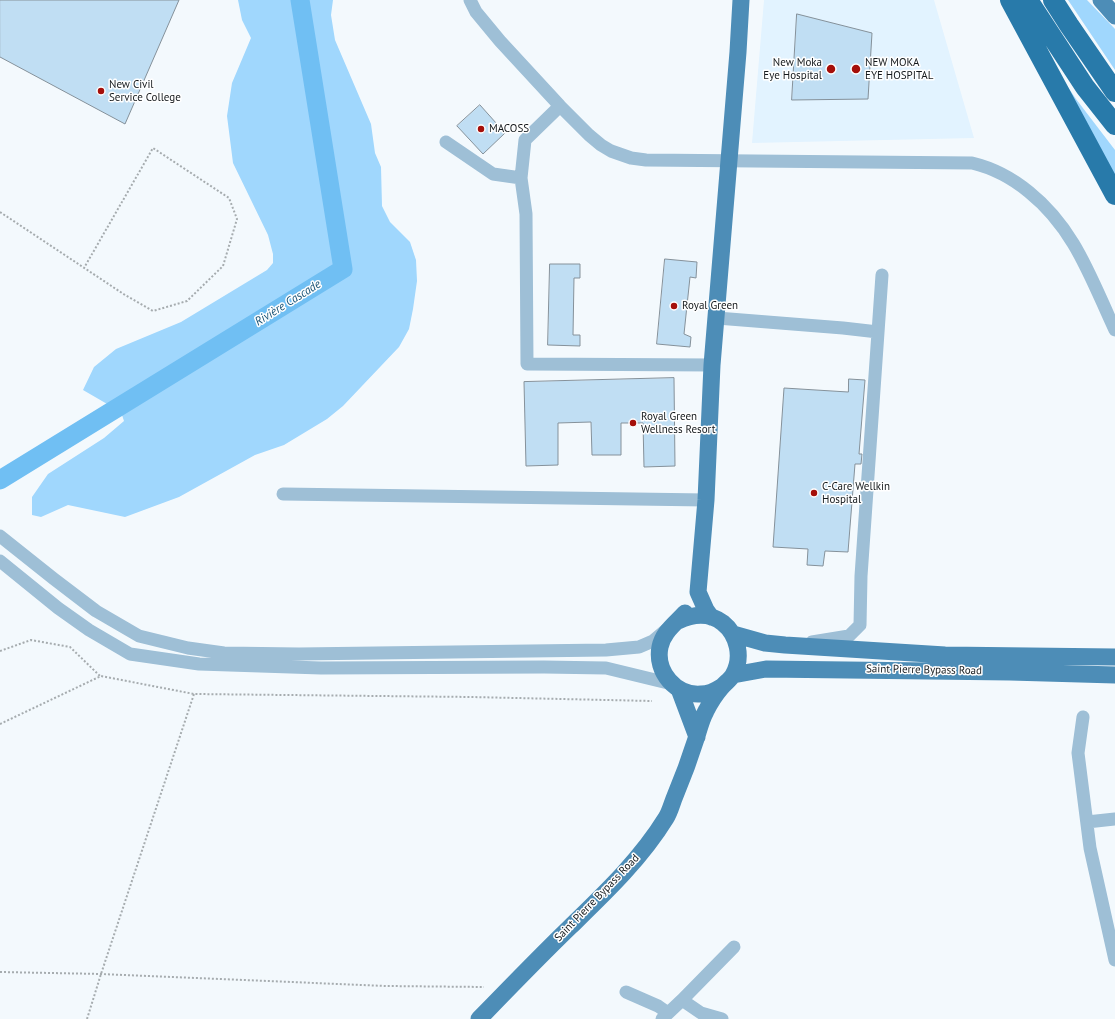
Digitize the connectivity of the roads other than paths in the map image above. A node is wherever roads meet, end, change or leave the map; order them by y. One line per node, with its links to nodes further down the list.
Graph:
1 (470, 0): 9 (street)
2 (741, 0): 12 (main road)
3 (1010, 0): 14 (highway)
4 (1028, 0): 10 (highway)
5 (1053, 0): 8 (highway)
6 (1101, 0): 7 (main road)
7 (1115, 16)
8 (1115, 92)
9 (560, 106): 12 (street); 13 (street)
10 (1115, 125)
11 (446, 142): 13 (street)
12 (728, 160): 16 (main road); 17 (street)
13 (521, 178): 19 (street)
14 (1115, 195)
15 (882, 275): 18 (street)
16 (717, 318): 18 (street); 19 (main road)
17 (1115, 330)
18 (878, 332): 28 (street)
19 (712, 365): 21 (main road)
20 (283, 494): 21 (street)
21 (706, 500): 24 (main road)
22 (0, 536): 26 (street)
23 (0, 561): 32 (street)
24 (698, 592): 25 (main road); 26 (main road)
25 (711, 616): 26 (main road); 27 (main road)
26 (675, 623): 32 (main road)
27 (733, 634): 28 (main road, Saint Pierre Bypass Road); 30 (main road)
28 (785, 645): 29 (main road, Saint Pierre Bypass Road)
29 (1115, 657)
30 (733, 675): 31 (main road, Saint Pierre Bypass Road); 33 (main road)
31 (1115, 675)
32 (675, 687): 33 (main road); 35 (main road)
33 (721, 687): 35 (main road, Saint Pierre Bypass Road)
34 (1083, 717): 37 (street)
35 (697, 737): 43 (main road, Saint Pierre Bypass Road)
36 (1115, 819): 37 (street)
37 (1087, 822): 39 (street)
38 (734, 947): 41 (street)
39 (1115, 960)
40 (626, 992): 42 (street)
41 (682, 1000): 42 (street); 44 (street)
42 (665, 1016)
43 (479, 1019)
44 (722, 1019)

